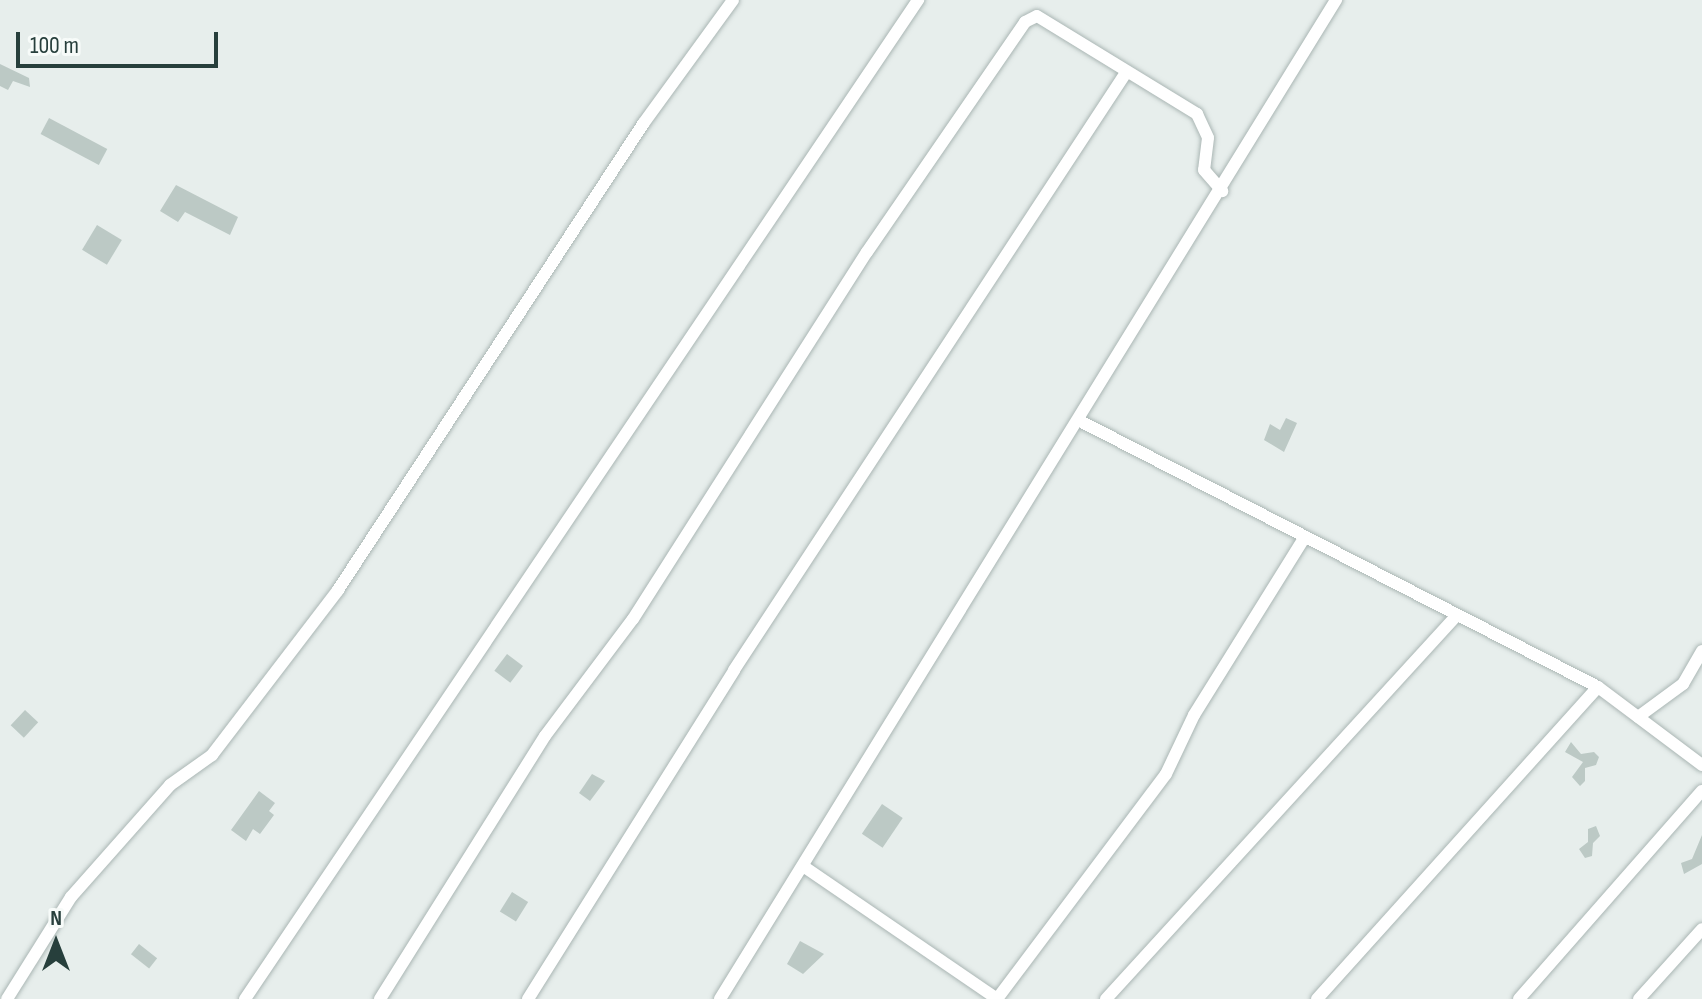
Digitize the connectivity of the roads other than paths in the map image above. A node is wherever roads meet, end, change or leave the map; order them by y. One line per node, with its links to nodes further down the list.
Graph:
1 (733, 0): 16 (street)
2 (918, 0): 17 (street)
3 (1336, 0): 5 (street)
4 (1125, 74): 5 (street); 18 (street); 19 (street)
5 (1222, 191): 6 (street)
6 (1080, 421): 7 (street); 14 (street)
7 (1305, 537): 8 (street); 21 (street)
8 (1457, 615): 10 (street); 22 (street)
9 (1702, 651): 11 (street)
10 (1598, 687): 11 (street); 23 (street)
11 (1638, 717): 12 (street)
12 (1702, 765)
13 (1702, 791): 24 (street)
14 (803, 866): 20 (street); 21 (street)
15 (1702, 929): 25 (street)
16 (7, 999)
17 (245, 999)
18 (380, 999)
19 (528, 999)
20 (720, 999)
21 (997, 999)
22 (1106, 999)
23 (1317, 999)
24 (1519, 999)
25 (1639, 999)

